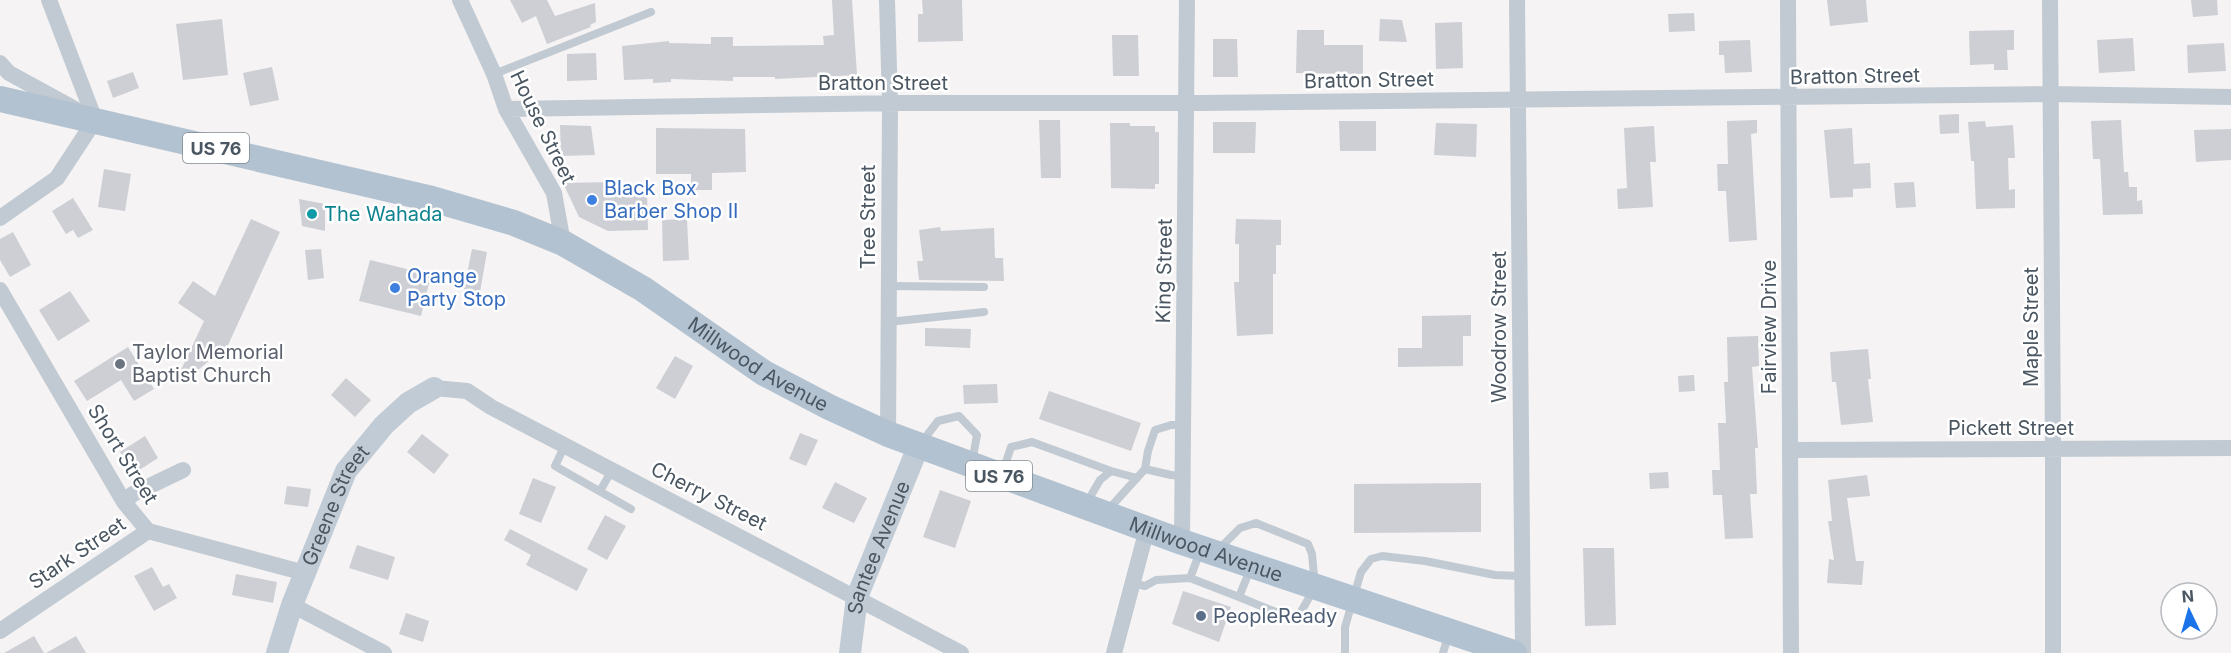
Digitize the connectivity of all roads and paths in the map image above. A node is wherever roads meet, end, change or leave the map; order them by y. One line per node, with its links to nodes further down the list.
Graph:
1 (49, 0): 19 (street)
2 (460, 0): 10 (street, House Street)
3 (887, 0): 17 (street, Tree Street)
4 (1187, 0): 16 (street, King Street)
5 (1517, 0): 15 (street, Woodrow Street)
6 (1788, 0): 12 (street, Fairview Drive)
7 (2050, 0): 11 (street, Maple Street)
8 (651, 12): 10 (lane)
9 (0, 63): 19 (street)
10 (494, 74): 18 (street, House Street)
11 (2050, 94): 12 (street, Bratton Street); 13 (street, Bratton Street); 33 (street, Maple Street)
12 (1789, 97): 15 (street, Bratton Street); 34 (street, Fairview Drive)
13 (2231, 97)
14 (0, 99): 19 (main road, Millwood Avenue / US 76)
15 (1518, 100): 16 (street, Bratton Street); 52 (street, Woodrow Street)
16 (1187, 103): 17 (street, Bratton Street); 28 (street, King Street)
17 (890, 104): 18 (street, Bratton Street); 22 (street, Tree Street)
18 (507, 109): 21 (street, House Street)
19 (95, 120): 20 (street); 21 (main road, Millwood Avenue / US 76)
20 (0, 218)
21 (562, 243): 29 (main road, Millwood Avenue / US 76)
22 (889, 286): 23 (lane); 26 (street, Tree Street)
23 (984, 287)
24 (0, 290): 44 (street, Short Street)
25 (984, 312): 26 (lane)
26 (888, 322): 29 (street, Tree Street)
27 (434, 388): 30 (street, Cherry Street); 51 (street, Greene Street)
28 (1183, 424): 36 (lane); 41 (street, King Street)
29 (888, 434): 31 (main road, Millwood Avenue / US 76)
30 (566, 445): 38 (street, Cherry Street); 43 (lane)
31 (918, 447): 35 (main road, Millwood Avenue / US 76); 35 (lane); 56 (street, Santee Avenue)
32 (2231, 448): 33 (street, Pickett Street)
33 (2054, 449): 34 (street, Pickett Street); 71 (street, Maple Street)
34 (1790, 450): 70 (street, Fairview Drive)
35 (971, 466): 40 (main road, Millwood Avenue / US 76)
36 (1145, 469): 41 (lane); 42 (lane)
37 (183, 470): 44 (street)
38 (612, 470): 43 (lane); 56 (street, Cherry Street)
39 (1111, 471): 40 (lane); 42 (lane); 46 (lane)
40 (1001, 476): 46 (main road, Millwood Avenue / US 76)
41 (1183, 476): 49 (street, King Street)
42 (1137, 478): 46 (lane)
43 (600, 491): 45 (lane)
44 (124, 502): 48 (street, Short Street)
45 (631, 509)
46 (1095, 510): 47 (main road, Millwood Avenue / US 76)
47 (1147, 529): 49 (main road, Millwood Avenue / US 76); 54 (street)
48 (148, 531): 51 (street, Short Street); 60 (street, Stark Street)
49 (1199, 548): 50 (main road, Millwood Avenue / US 76); 53 (lane); 55 (lane)
50 (1252, 566): 55 (main road, Millwood Avenue / US 76); 57 (lane)
51 (305, 573): 59 (street, Greene Street)
52 (1522, 576): 58 (lane); 69 (street, Woodrow Street)
53 (1190, 578): 54 (lane); 57 (lane)
54 (1132, 583): 66 (street)
55 (1314, 587): 57 (lane); 58 (main road, Millwood Avenue / US 76)
56 (857, 597): 64 (street, Santee Avenue); 65 (street, Cherry Street)
57 (1239, 597)
58 (1353, 600): 61 (main road, Millwood Avenue / US 76); 67 (lane)
59 (292, 605): 62 (street, Greene Street); 63 (street)
60 (0, 631)
61 (1447, 642): 68 (main road, Millwood Avenue / US 76)
62 (277, 653)
63 (384, 653)
64 (850, 653)
65 (961, 653)
66 (1114, 653)
67 (1345, 653)
68 (1514, 653)
69 (1523, 653)
70 (1791, 653)
71 (2053, 653)

